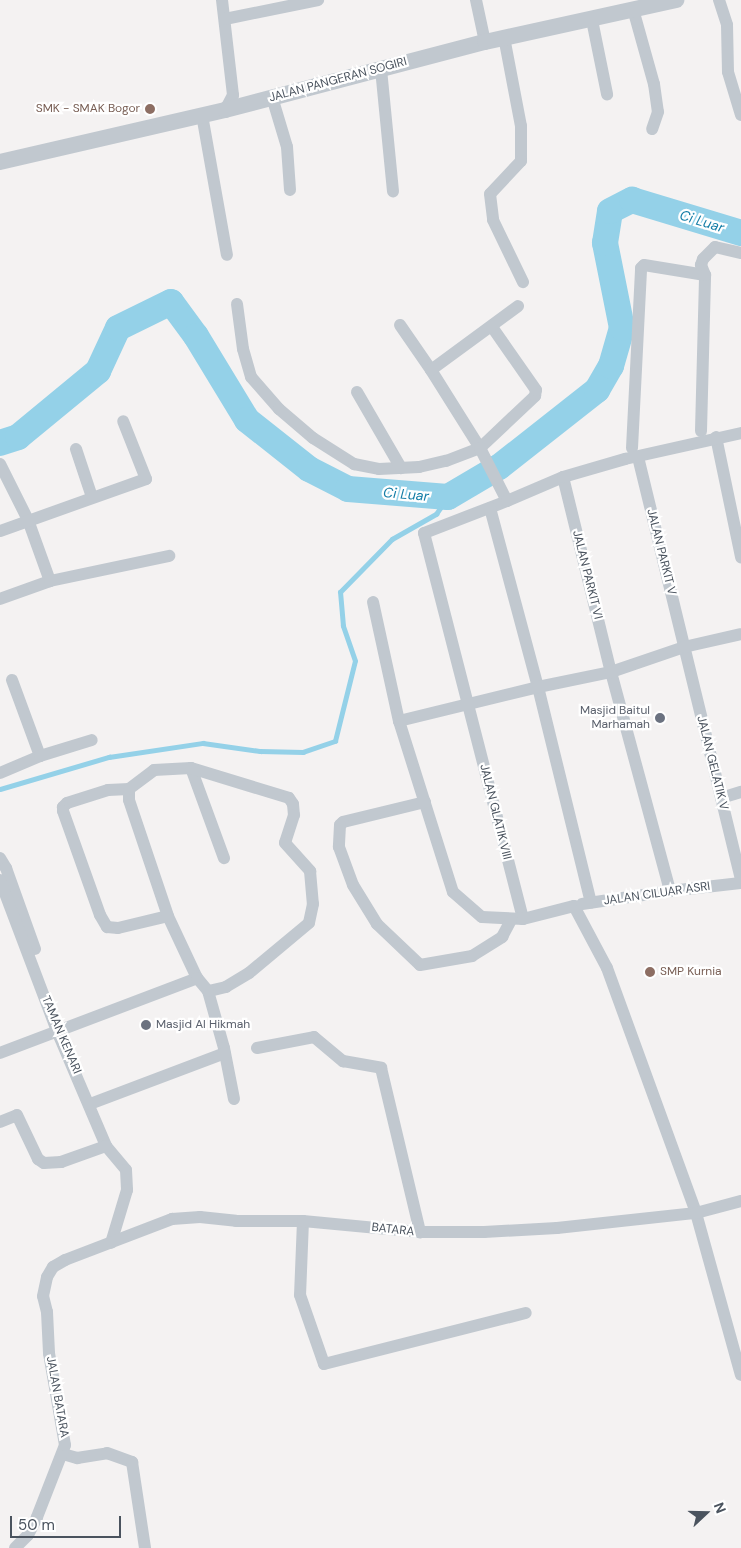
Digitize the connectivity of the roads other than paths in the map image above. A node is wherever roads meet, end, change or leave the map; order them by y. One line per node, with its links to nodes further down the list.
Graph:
1 (222, 0): 8 (street)
2 (318, 0): 6 (street)
3 (476, 0): 11 (street)
4 (676, 0): 7 (street, JALAN PANGERAN SOGIRI)
5 (719, 0): 17 (street)
6 (287, 4): 8 (street)
7 (633, 9): 9 (street, JALAN PANGERAN SOGIRI); 18 (street)
8 (225, 19): 15 (street)
9 (592, 20): 10 (street, JALAN PANGERAN SOGIRI); 13 (street)
10 (504, 37): 11 (street, JALAN PANGERAN SOGIRI); 25 (street)
11 (485, 42): 12 (street, JALAN PANGERAN SOGIRI)
12 (381, 69): 14 (street, JALAN PANGERAN SOGIRI); 21 (street)
13 (607, 94)
14 (272, 97): 15 (street, JALAN PANGERAN SOGIRI); 20 (street)
15 (225, 110): 16 (street, JALAN PANGERAN SOGIRI)
16 (202, 115): 19 (street, JALAN PANGERAN SOGIRI); 23 (street)
17 (741, 115)
18 (652, 129)
19 (0, 162)
20 (290, 190)
21 (393, 192)
22 (741, 254): 24 (street)
23 (227, 255)
24 (706, 276): 33 (street); 38 (street, JALAN PARKIT V)
25 (523, 282)
26 (237, 304): 40 (street)
27 (518, 306): 29 (street)
28 (400, 325): 30 (street)
29 (492, 326): 30 (street); 37 (street)
30 (431, 370): 37 (street)
31 (357, 392): 40 (street)
32 (123, 421): 42 (street)
33 (701, 432)
34 (741, 433): 35 (street)
35 (716, 437): 38 (street); 48 (street)
36 (76, 449): 42 (street)
37 (481, 450): 40 (street); 43 (street)
38 (635, 452): 41 (street); 53 (street, JALAN PARKIT V)
39 (0, 464): 45 (street)
40 (401, 468)
41 (563, 477): 43 (street); 54 (street, JALAN PARKIT VI)
42 (92, 497): 45 (street)
43 (507, 501): 44 (street)
44 (490, 508): 56 (street); 57 (street, JALAN GLATIK VIII)
45 (28, 521): 46 (street); 49 (street)
46 (0, 531)
47 (169, 556): 49 (street)
48 (741, 557)
49 (50, 582): 50 (street)
50 (0, 599)
51 (373, 602): 58 (street)
52 (741, 634): 53 (street)
53 (684, 647): 54 (street); 65 (street, JALAN GELATIK V)
54 (611, 672): 56 (street); 72 (street, JALAN PARKIT VI)
55 (12, 680): 60 (street)
56 (538, 687): 57 (street); 73 (street)
57 (467, 704): 58 (street); 76 (street, JALAN GLATIK VIII)
58 (399, 721): 66 (street)
59 (92, 740): 60 (street)
60 (40, 756): 62 (street)
61 (191, 768): 63 (street); 68 (street); 78 (street)
62 (0, 773)
63 (129, 789): 75 (street); 75 (street)
64 (741, 792): 65 (street)
65 (721, 798): 69 (street, JALAN GELATIK V)
66 (425, 802): 76 (street); 76 (street)
67 (0, 858): 79 (street)
68 (224, 858)
69 (741, 878)
70 (0, 880): 79 (street, TAMAN KENARI)
71 (741, 883): 72 (street, JALAN CILUAR ASRI)
72 (670, 891): 73 (street, JALAN CILUAR ASRI)
73 (591, 903): 74 (street, JALAN CILUAR ASRI)
74 (574, 906): 76 (street, JALAN CILUAR ASRI); 88 (street)
75 (168, 916): 77 (street)
76 (517, 920)
77 (197, 978): 78 (street); 79 (street)
78 (208, 991): 82 (street)
79 (60, 1030): 81 (street); 84 (street, TAMAN KENARI)
80 (256, 1048): 90 (street)
81 (0, 1053)
82 (225, 1053): 83 (street); 84 (street)
83 (234, 1099)
84 (90, 1104): 86 (street, TAMAN KENARI)
85 (0, 1122): 86 (street)
86 (106, 1146): 91 (street)
87 (741, 1200): 88 (street, BATARA)
88 (696, 1213): 90 (street, BATARA); 94 (street)
89 (303, 1221): 90 (street, BATARA); 91 (street, BATARA); 93 (street)
90 (420, 1232)
91 (111, 1243): 92 (street, BATARA)
92 (52, 1267): 95 (street, JALAN BATARA)
93 (526, 1313)
94 (741, 1375)
95 (62, 1454): 96 (street, JALAN BATARA); 97 (street)
96 (15, 1548)
97 (145, 1548)

